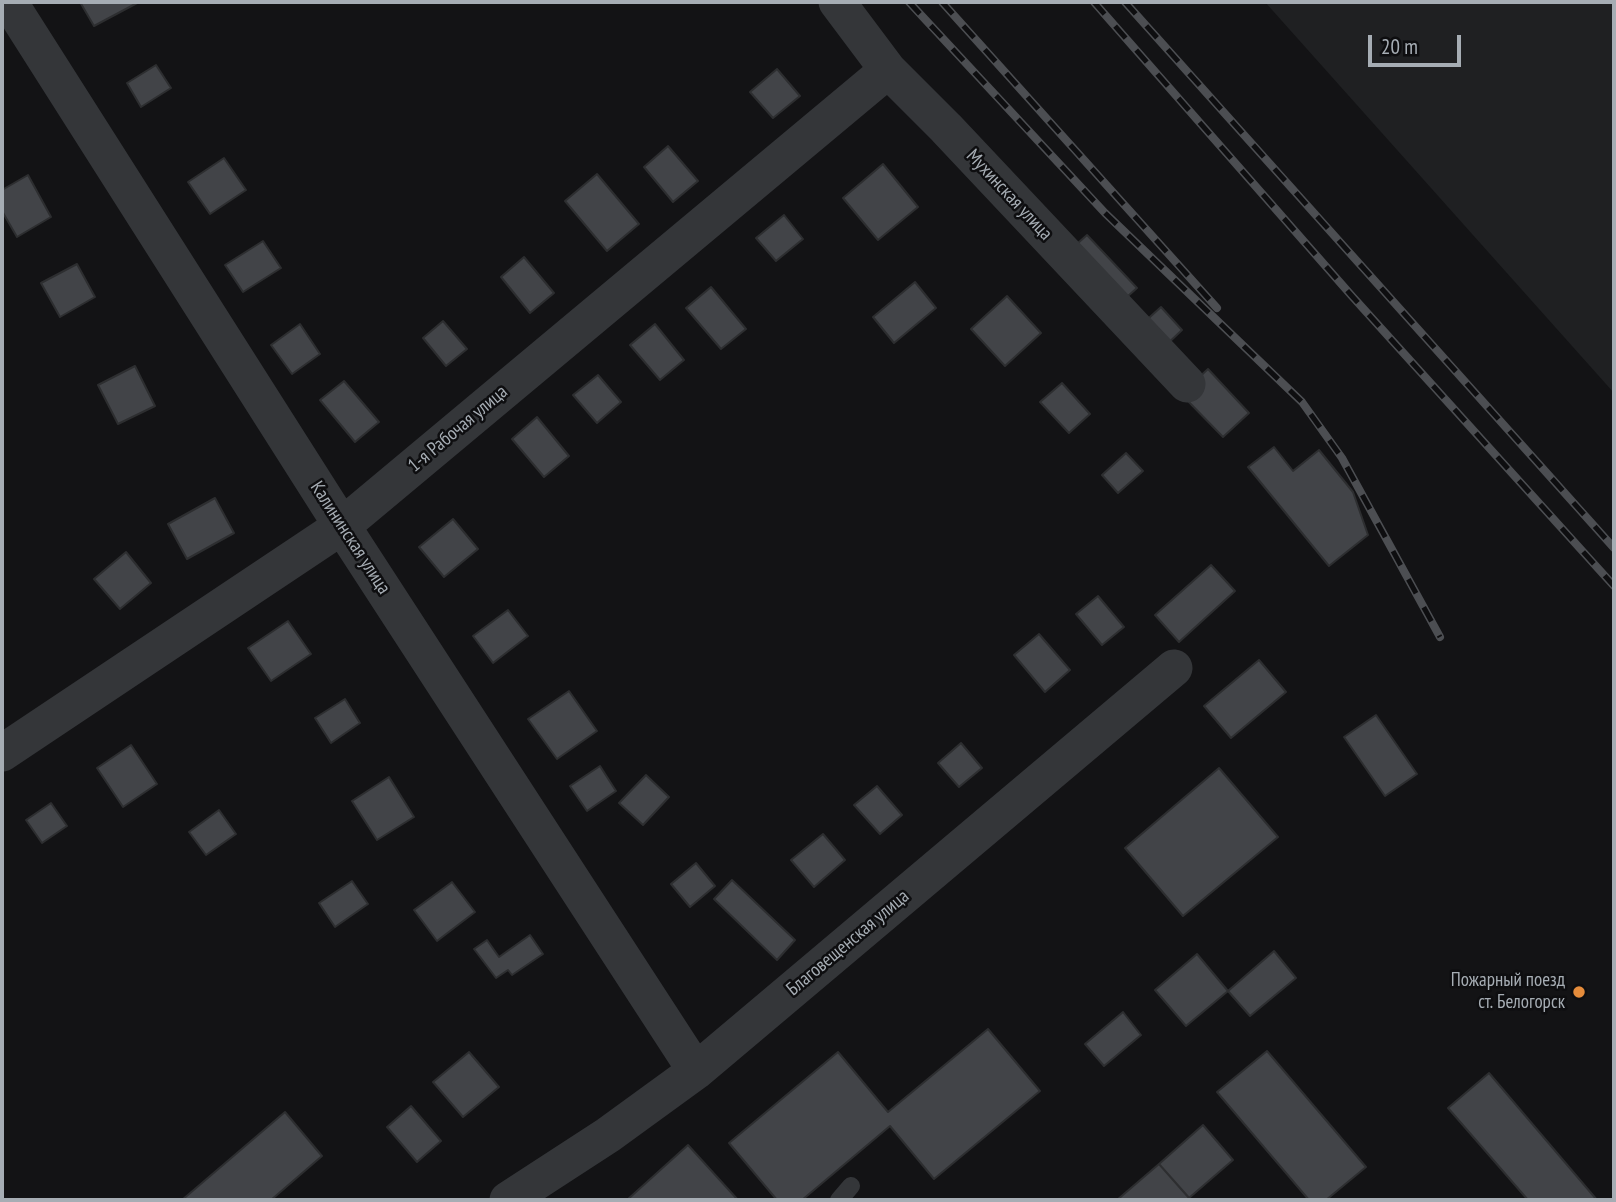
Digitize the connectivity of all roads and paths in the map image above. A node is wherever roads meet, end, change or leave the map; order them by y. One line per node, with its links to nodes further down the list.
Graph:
1 (9, 2): 5 (street, Калининская улица)
2 (837, 2): 3 (street, Мухинская улица)
3 (888, 70): 4 (street, Мухинская улица); 5 (street, 1-я Рабочая улица)
4 (1187, 384)
5 (342, 526): 7 (street, 1-я Рабочая улица); 8 (street, Калининская улица)
6 (1174, 668): 8 (street, Благовещенская улица)
7 (2, 753)
8 (696, 1071): 9 (street, Благовещенская улица)
9 (508, 1200)

